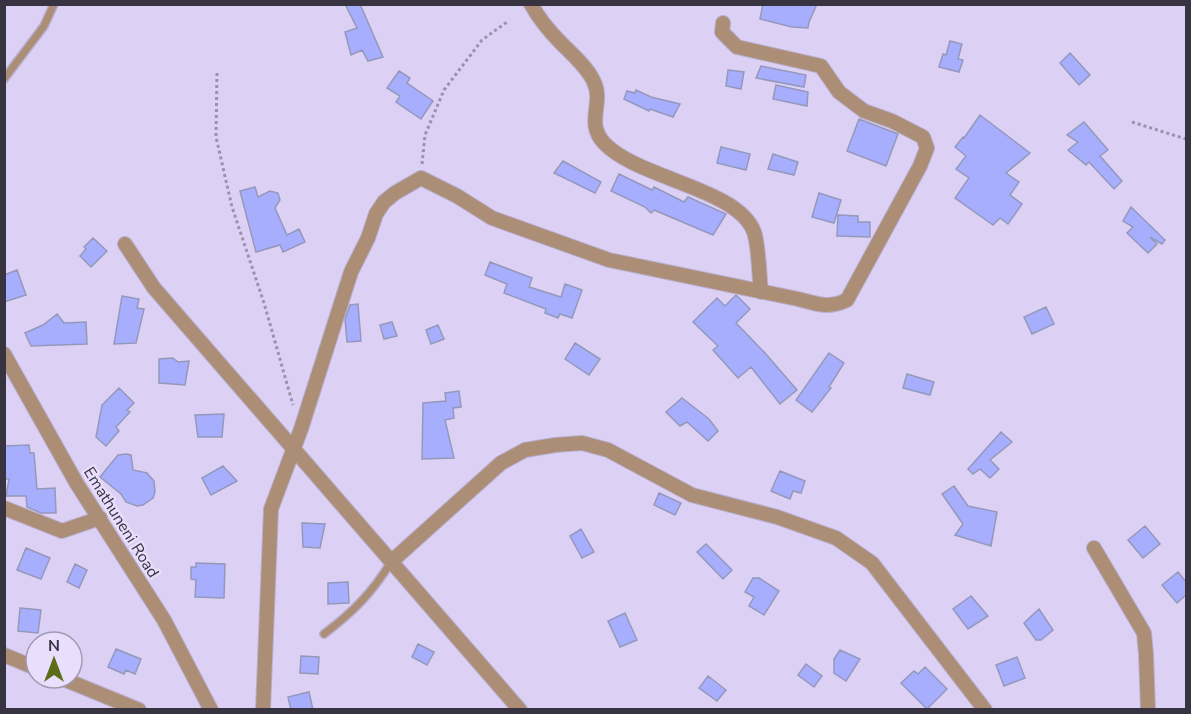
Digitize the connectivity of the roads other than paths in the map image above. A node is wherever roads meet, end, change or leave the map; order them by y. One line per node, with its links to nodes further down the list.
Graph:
1 (54, 4): 4 (lane)
2 (531, 4): 6 (street)
3 (723, 23): 6 (street)
4 (4, 79)
5 (125, 244): 8 (street)
6 (761, 292): 8 (street)
7 (4, 354): 10 (street, Emathuneni Road)
8 (293, 450): 12 (street); 19 (street)
9 (4, 508): 10 (street)
10 (100, 518): 18 (street, Emathuneni Road)
11 (1094, 548): 22 (street)
12 (392, 561): 13 (lane); 20 (street); 21 (street)
13 (324, 634)
14 (4, 655): 15 (street)
15 (24, 663)
16 (84, 687): 17 (street)
17 (139, 710)
18 (211, 710)
19 (263, 710)
20 (520, 710)
21 (985, 710)
22 (1148, 710)

